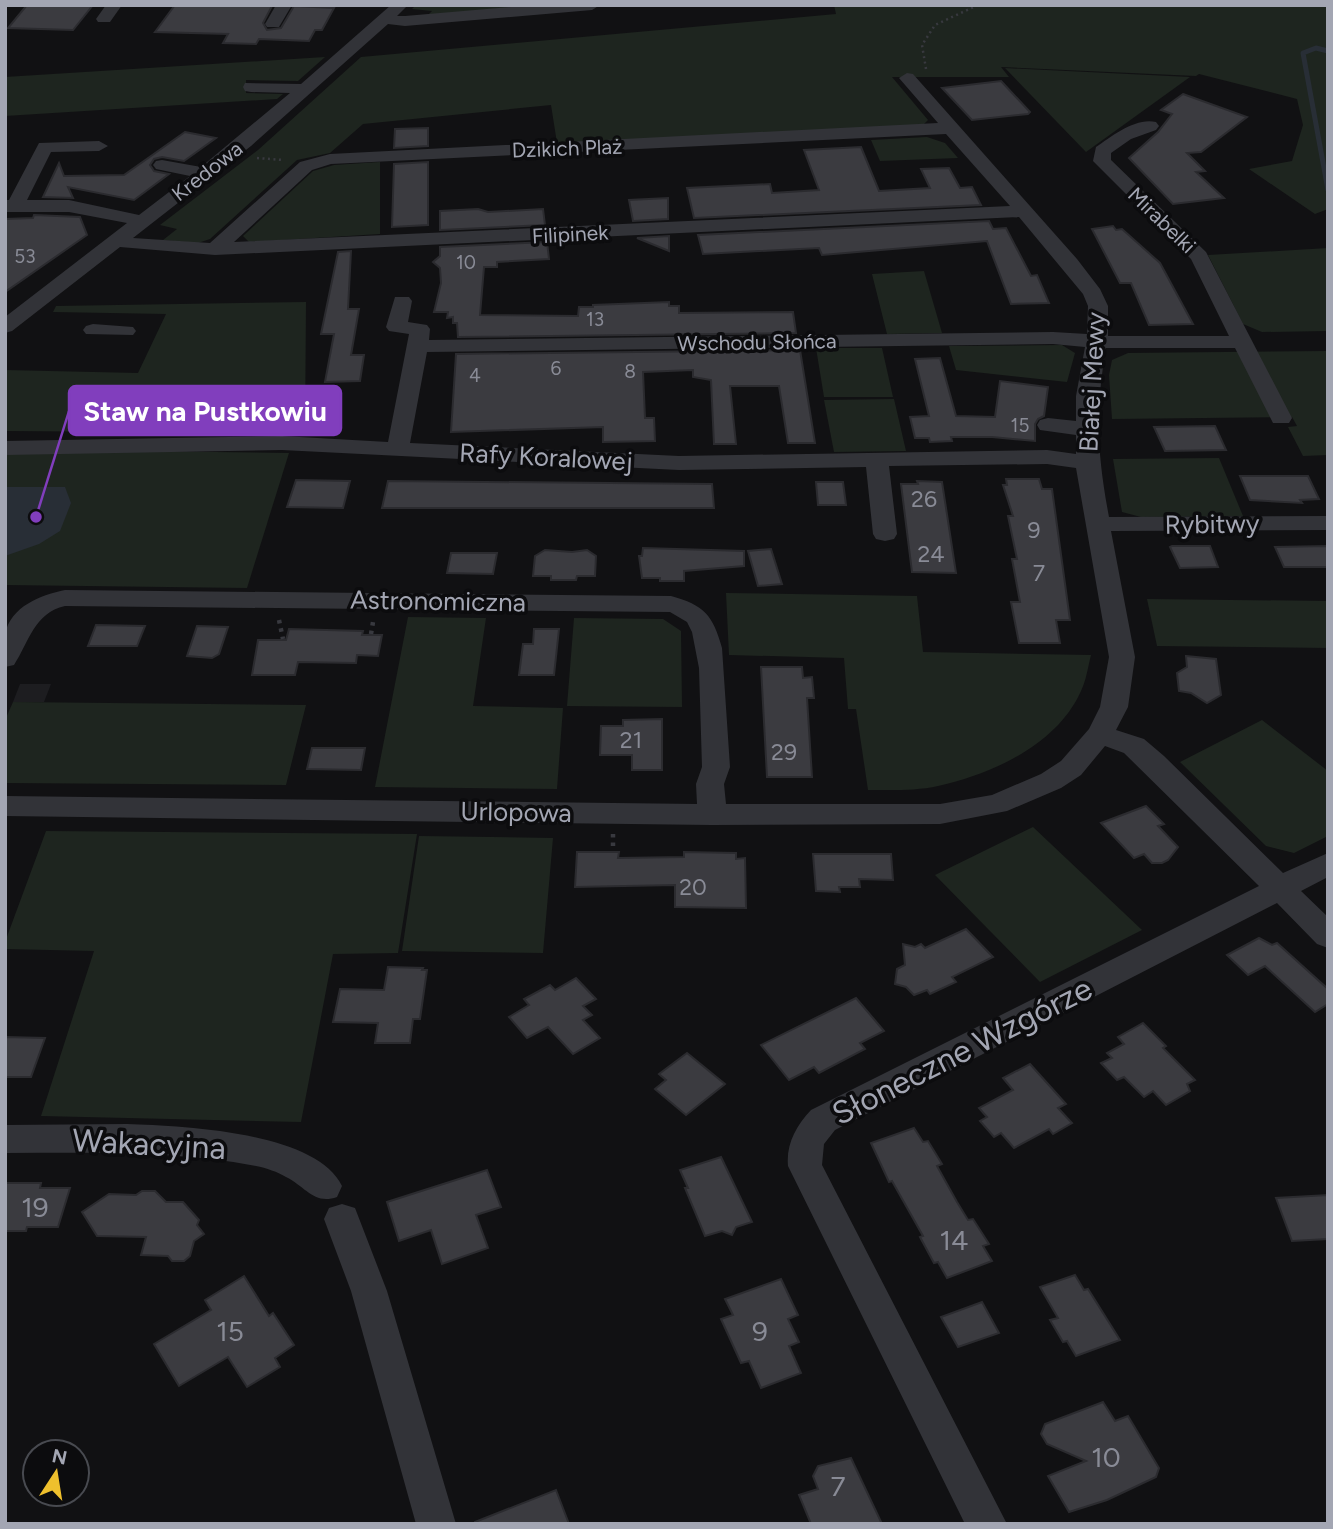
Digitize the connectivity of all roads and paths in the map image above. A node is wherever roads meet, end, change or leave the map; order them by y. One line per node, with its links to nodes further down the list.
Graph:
1 (114, 5): 6 (street)
2 (284, 5): 8 (street)
3 (400, 5): 7 (street, Kredowa)
4 (592, 5): 7 (street)
5 (978, 5): 9 (path)
6 (104, 19)
7 (384, 19): 11 (street, Kredowa)
8 (274, 24)
9 (912, 83): 15 (street, Białej Mewy)
10 (251, 88): 11 (street)
11 (306, 89): 13 (street, Kredowa)
12 (247, 112): 13 (street)
13 (275, 116): 18 (street, Kredowa)
14 (1150, 126): 37 (street, Mirabelki)
15 (952, 128): 19 (street, Dzikich Plaż); 23 (street, Białej Mewy)
16 (99, 146): 22 (street)
17 (212, 146): 18 (street)
18 (243, 154): 19 (path); 21 (street, Kredowa)
19 (316, 162): 26 (street)
20 (162, 165): 21 (street)
21 (205, 173): 24 (street, Kredowa)
22 (10, 206): 24 (street)
23 (1023, 211): 26 (street, Filipinek); 36 (street, Białej Mewy)
24 (143, 221): 25 (street, Kredowa)
25 (117, 241): 26 (street, Filipinek); 28 (street, Kredowa)
26 (215, 249)
27 (61, 255): 28 (street)
28 (90, 261): 31 (street, Kredowa)
29 (5, 299): 31 (street)
30 (402, 301): 35 (street)
31 (33, 305): 32 (street, Kredowa)
32 (9, 321)
33 (93, 330): 34 (street)
34 (126, 331)
35 (419, 338): 36 (street, Wschodu Słońca); 42 (street)
36 (1097, 341): 37 (street, Wschodu Słońca); 40 (street, Białej Mewy)
37 (1240, 342): 38 (street, Mirabelki)
38 (1281, 418)
39 (1048, 425): 40 (street)
40 (1087, 429): 44 (street, Białej Mewy)
41 (5, 448): 42 (street, Rafy Koralowej)
42 (397, 449): 43 (street, Rafy Koralowej)
43 (877, 459): 44 (street, Rafy Koralowej); 47 (street)
44 (1087, 462): 46 (street, Białej Mewy)
45 (1328, 523): 46 (street, Rybitwy)
46 (1097, 524): 49 (street, Białej Mewy)
47 (885, 534)
48 (5, 659): 52 (street, Astronomiczna)
49 (1100, 734): 50 (street, Białej Mewy); 54 (street)
50 (1024, 794): 52 (street, Urlopowa)
51 (5, 807): 52 (street, Urlopowa)
52 (712, 815)
53 (1328, 864): 54 (street, Słoneczne Wzgórze)
54 (1281, 890): 55 (street); 60 (street, Słoneczne Wzgórze)
55 (1328, 936)
56 (5, 1139): 57 (street, Wakacyjna)
57 (325, 1186)
58 (342, 1219): 59 (street)
59 (436, 1524)
60 (987, 1524)

